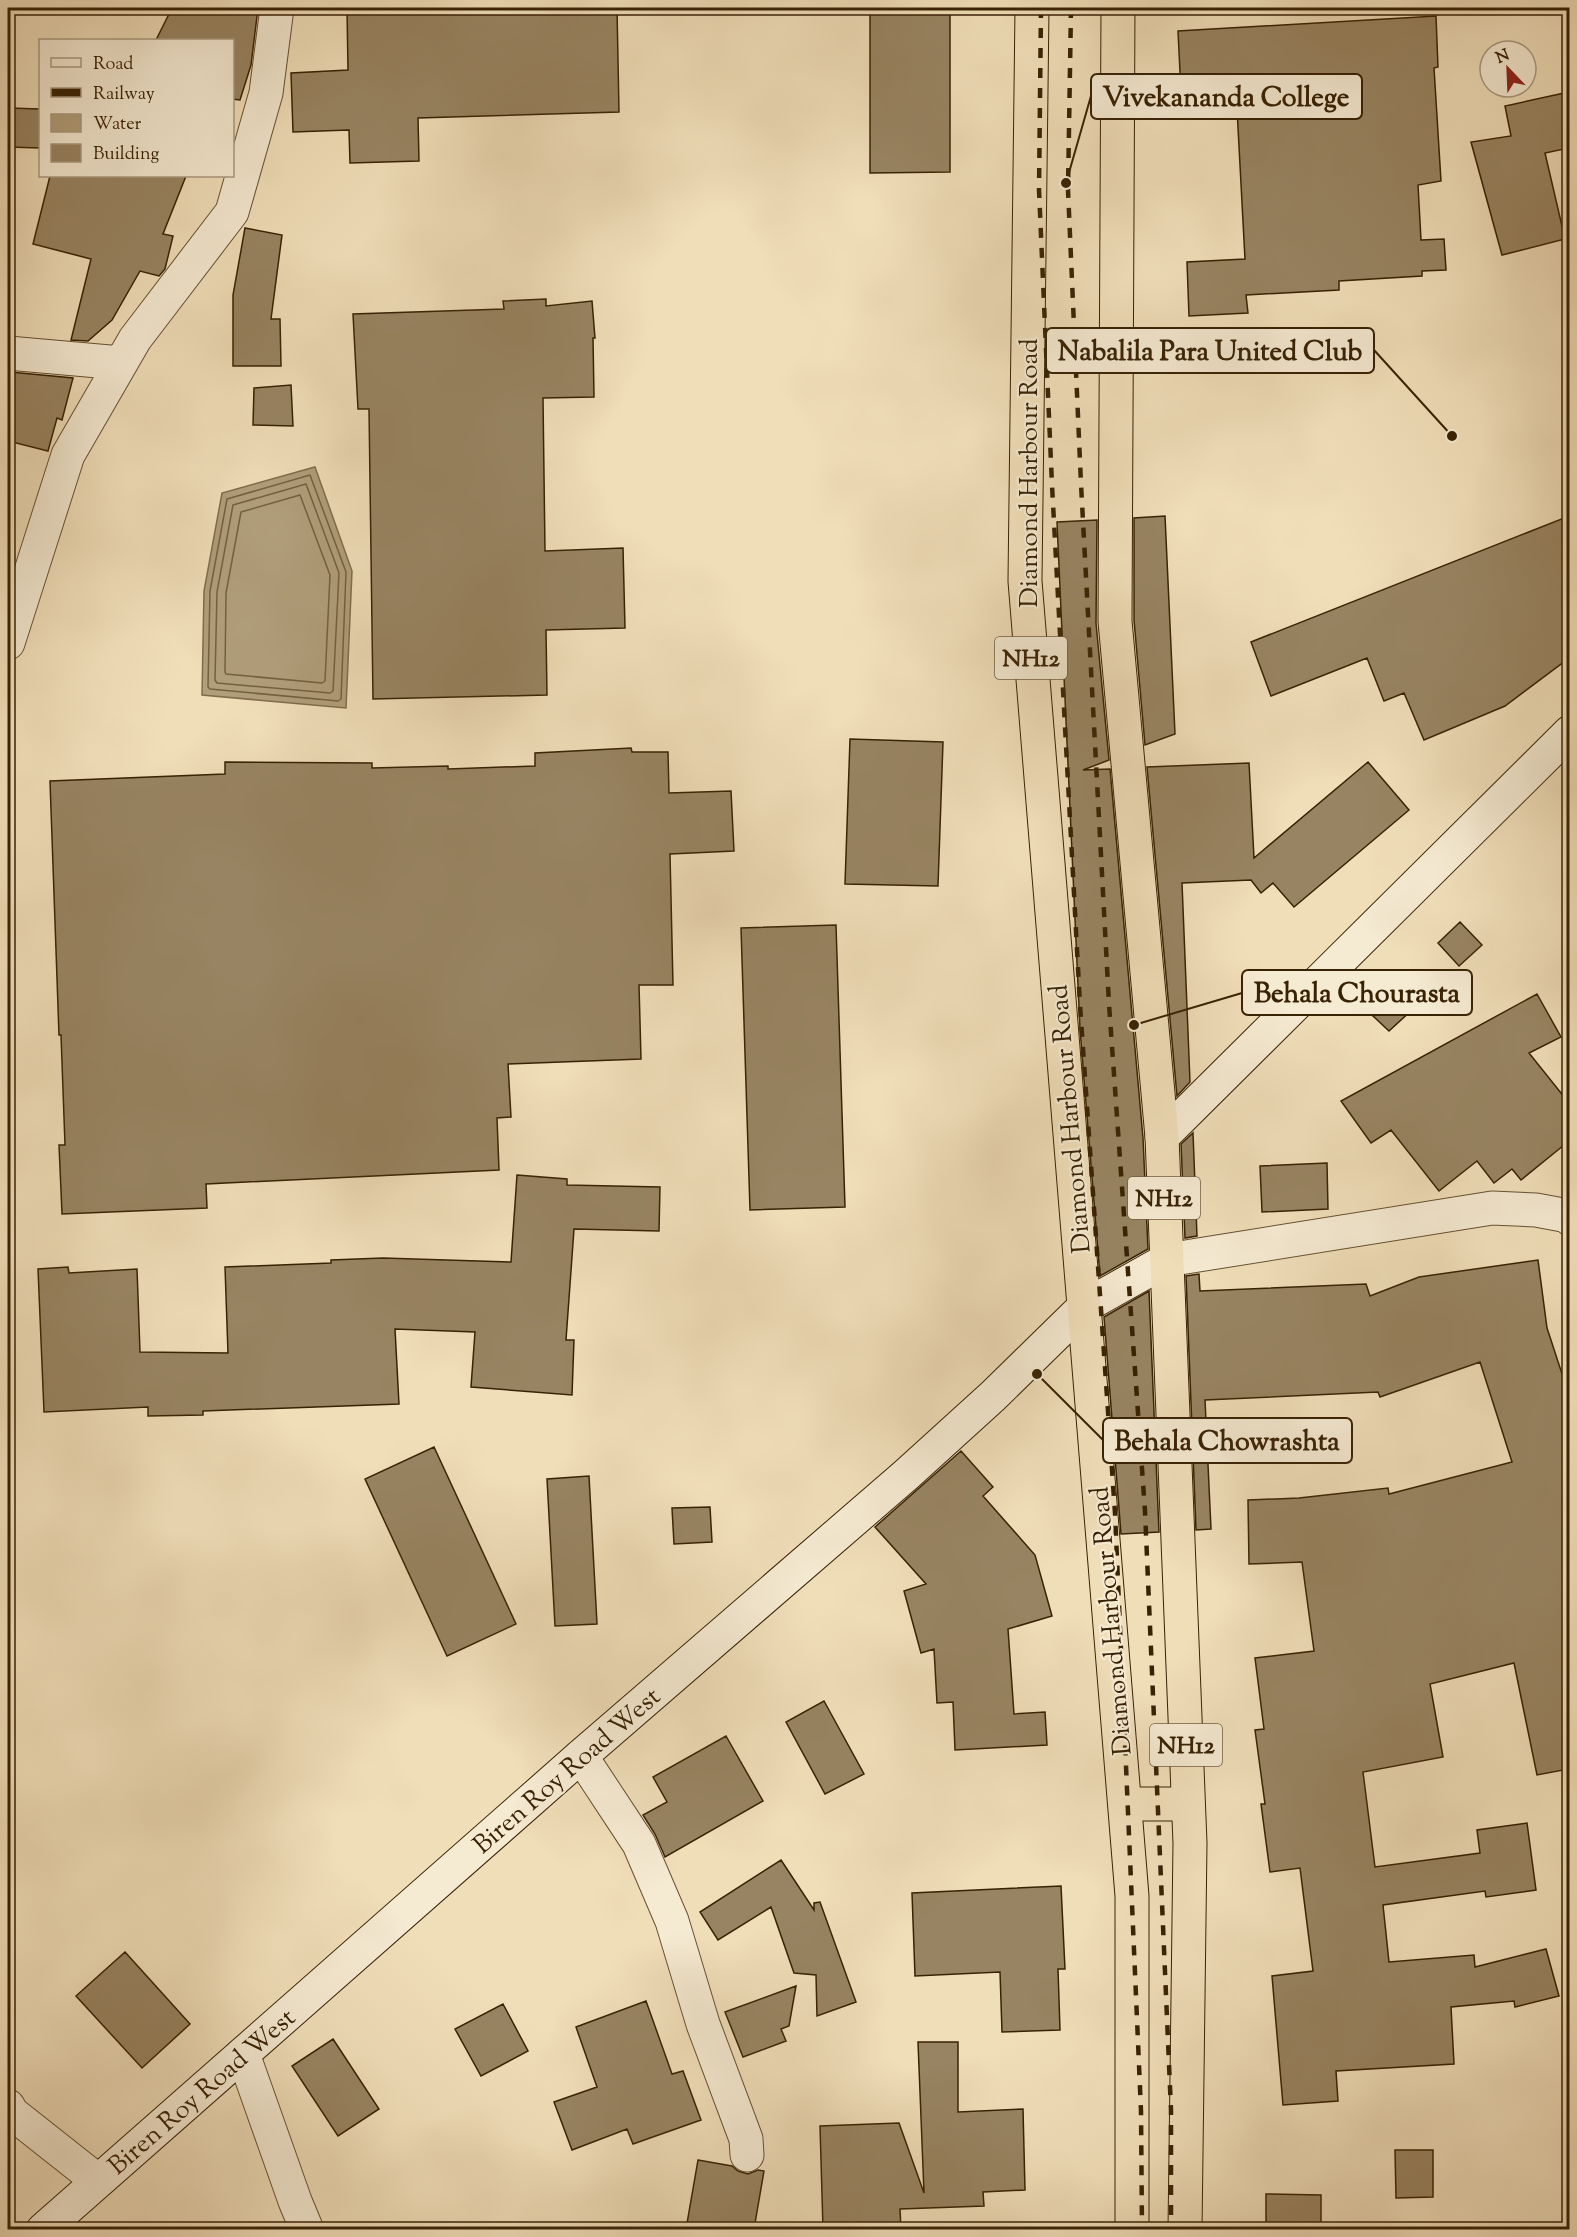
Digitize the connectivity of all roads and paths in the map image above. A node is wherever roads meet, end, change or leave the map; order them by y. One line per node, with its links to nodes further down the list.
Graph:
1 (277, 8): 4 (main road)
2 (1032, 8): 12 (highway, Diamond Harbour Road / NH12)
3 (1118, 8): 9 (highway, NH12)
4 (243, 130): 6 (main road)
5 (8, 353): 6 (main road)
6 (122, 363): 7 (main road)
7 (9, 636)
8 (1569, 732): 9 (main road)
9 (1162, 1137): 11 (highway, NH12)
10 (1569, 1219): 11 (main road)
11 (1167, 1260): 12 (main road, Biren Roy Road West); 15 (highway, NH12)
12 (1085, 1306): 13 (main road, Biren Roy Road West); 14 (highway, Diamond Harbour Road / NH12)
13 (581, 1756): 16 (main road, Biren Roy Road West); 18 (main road)
14 (1125, 1804): 15 (highway); 22 (highway, Diamond Harbour Road / NH12)
15 (1188, 1804): 23 (highway, NH12)
16 (243, 2054): 19 (main road, Biren Roy Road West); 21 (main road)
17 (8, 2106): 19 (main road)
18 (747, 2155)
19 (98, 2181): 20 (main road, Biren Roy Road West)
20 (43, 2229)
21 (307, 2229)
22 (1132, 2229)
23 (1185, 2229)

